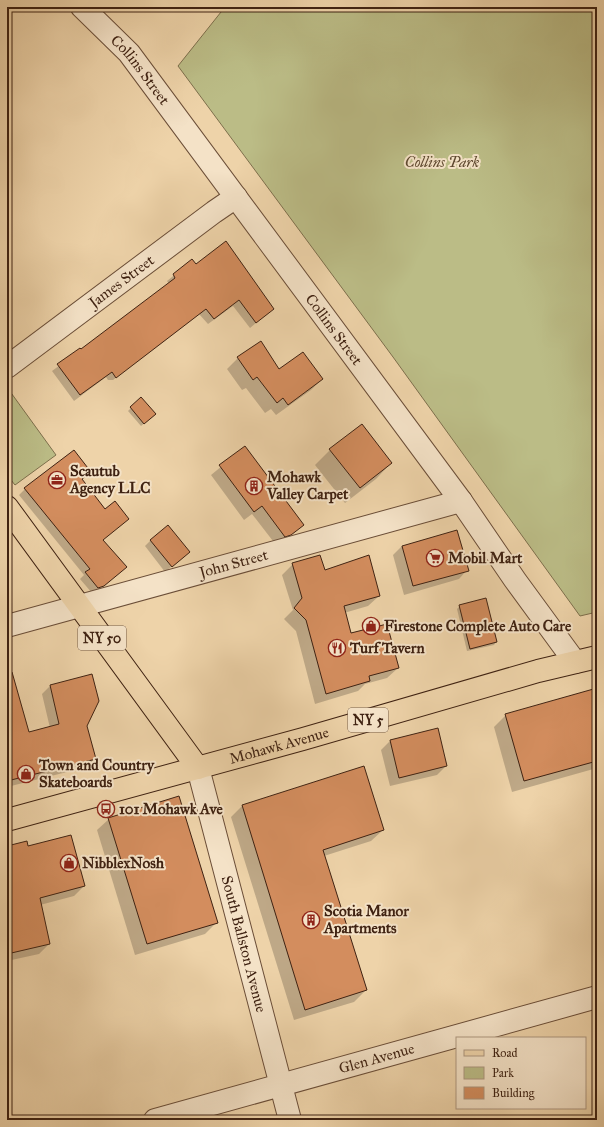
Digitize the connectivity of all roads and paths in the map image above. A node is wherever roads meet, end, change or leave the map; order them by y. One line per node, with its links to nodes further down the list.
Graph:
1 (82, 7): 2 (street, Collins Street)
2 (236, 197): 3 (street, James Street); 4 (street, Collins Street)
3 (7, 367)
4 (461, 501): 6 (street, John Street); 9 (street, Collins Street)
5 (7, 507): 6 (main road, NY 50)
6 (79, 606): 7 (street, John Street); 10 (main road, NY 50)
7 (7, 626)
8 (597, 657): 9 (main road, Mohawk Avenue / NY 5)
9 (575, 662): 10 (main road, Mohawk Avenue / NY 5)
10 (198, 768): 11 (main road, Mohawk Avenue / NY 5); 13 (street, South Ballston Avenue)
11 (7, 820)
12 (597, 997): 13 (street, Glen Avenue)
13 (281, 1086): 14 (street, Glen Avenue); 15 (street, South Ballston Avenue)
14 (155, 1120)
15 (290, 1120)

